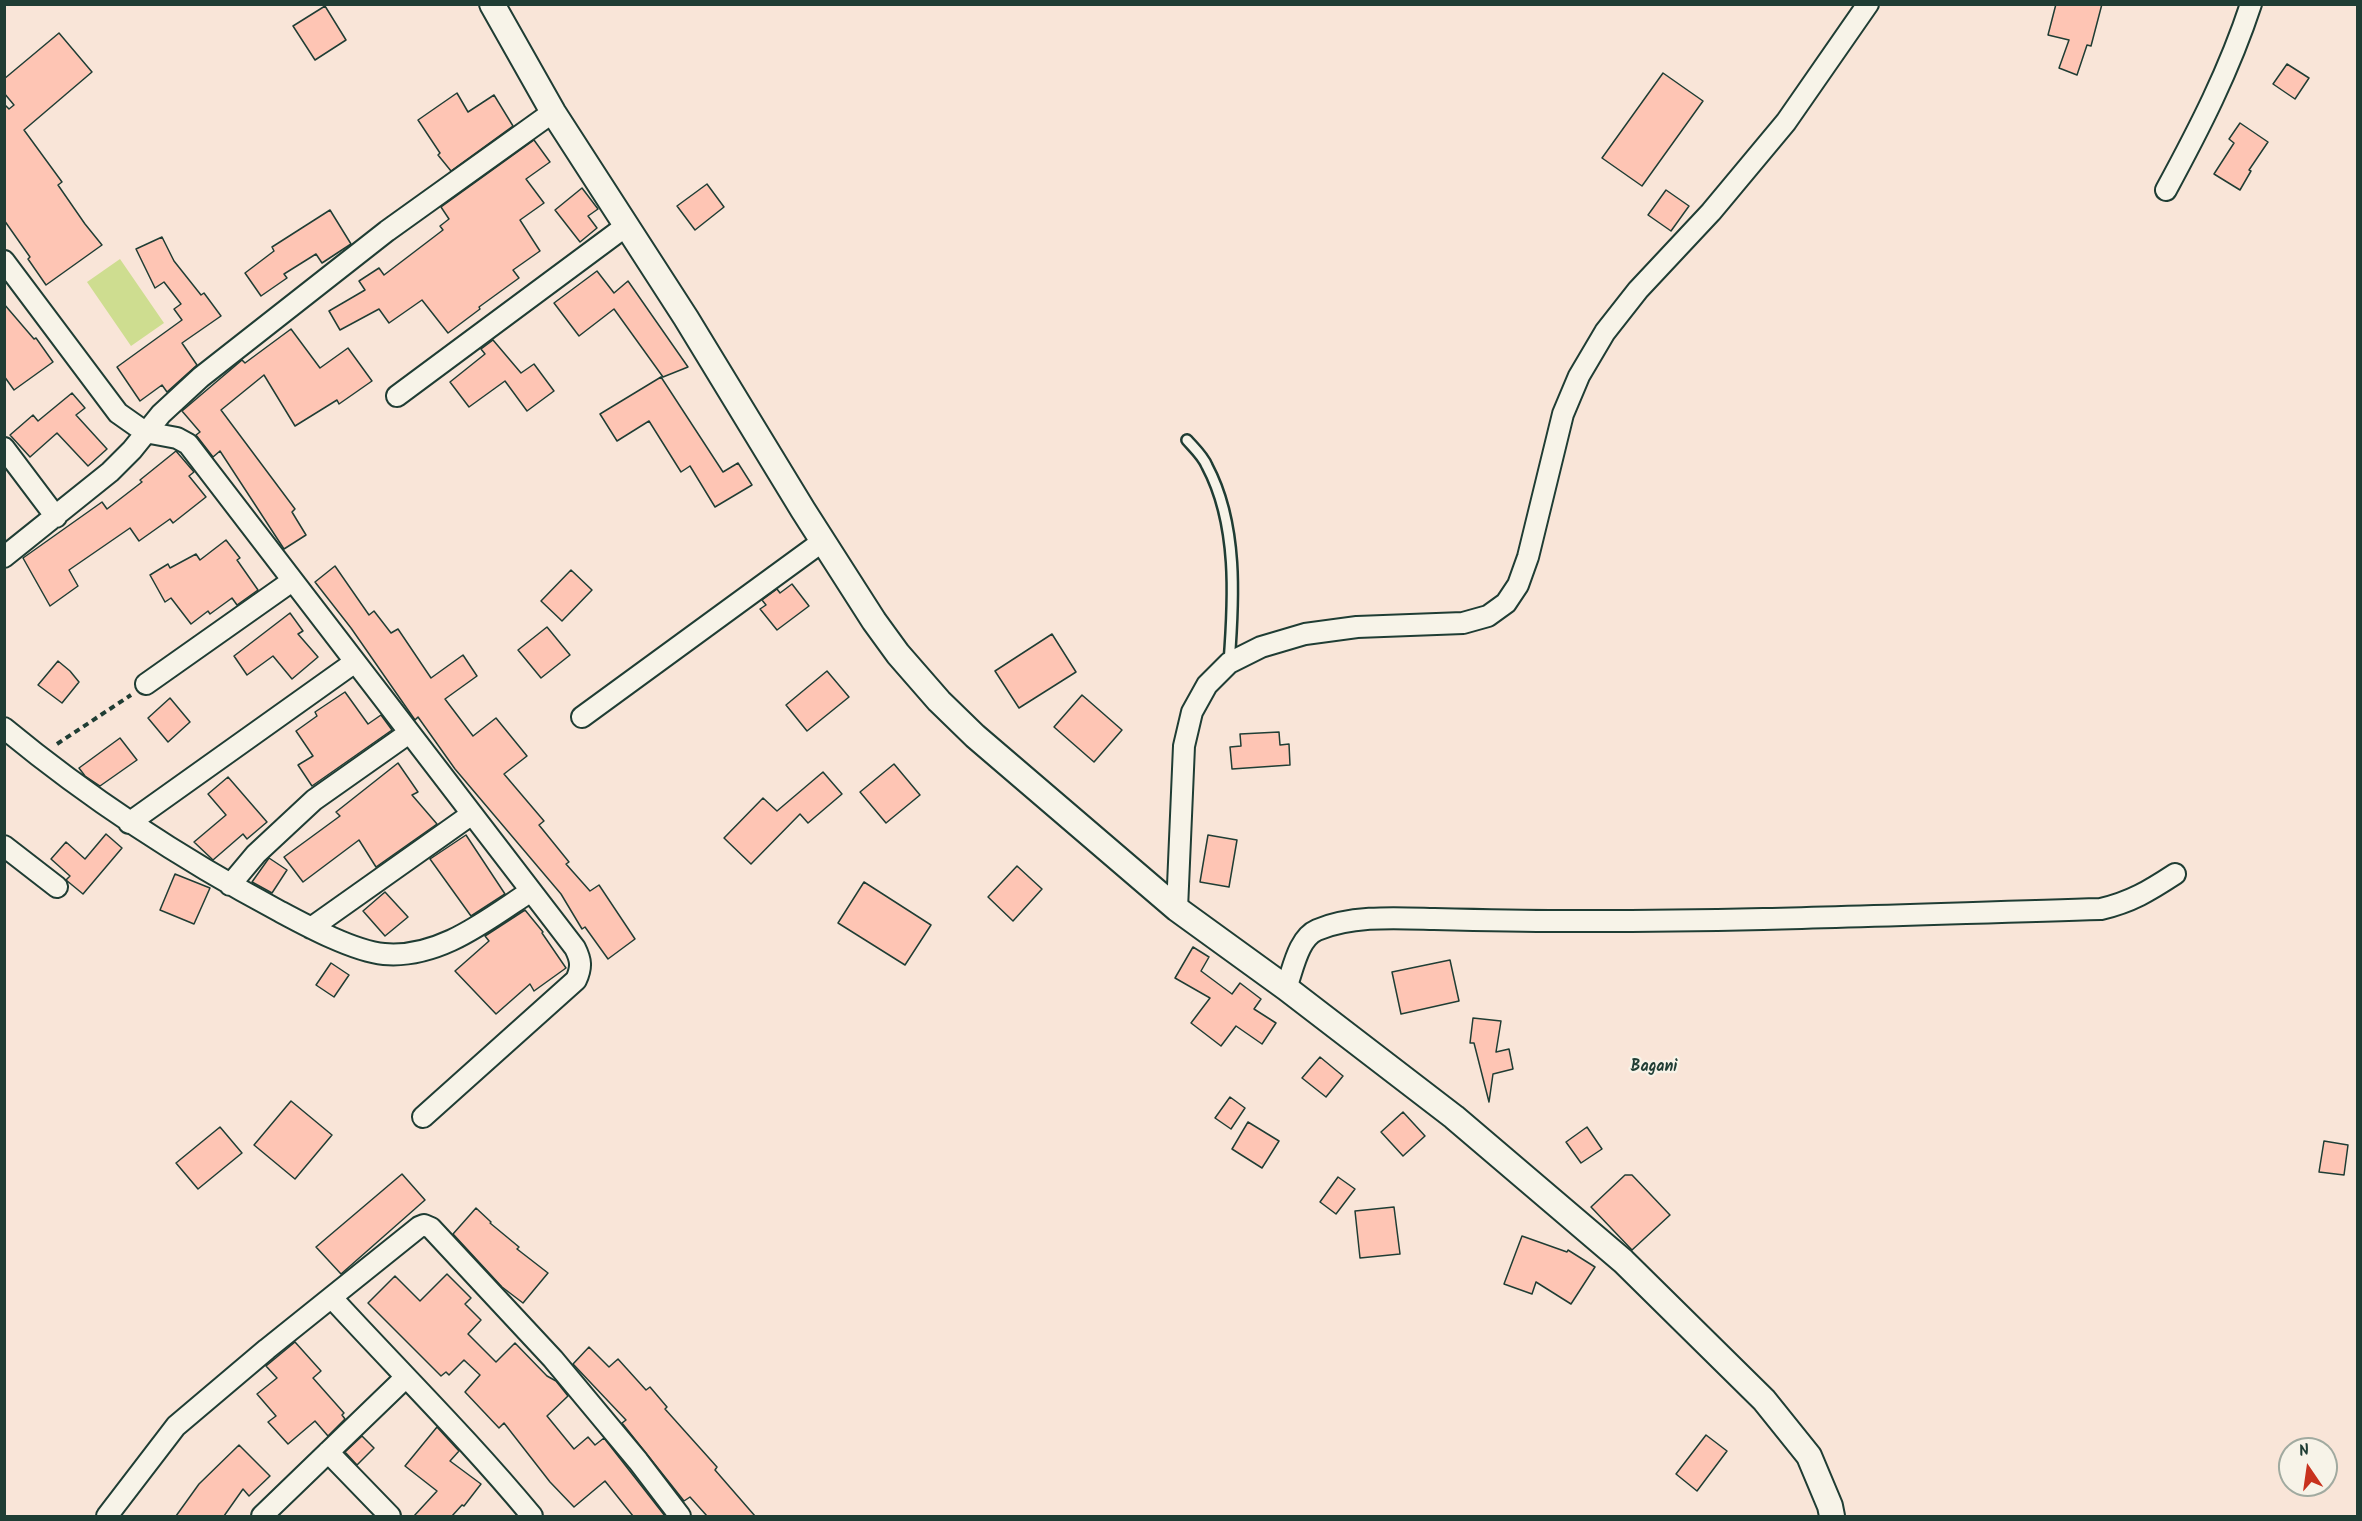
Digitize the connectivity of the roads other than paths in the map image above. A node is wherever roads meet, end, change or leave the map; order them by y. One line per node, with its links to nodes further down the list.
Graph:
1 (492, 4): 4 (street)
2 (1868, 4): 17 (street)
3 (2251, 4): 5 (street)
4 (553, 112): 6 (street); 9 (street)
5 (2166, 190)
6 (626, 226): 8 (street); 13 (street)
7 (4, 261): 9 (street)
8 (397, 396)
9 (146, 432): 12 (street); 15 (street)
10 (1187, 440): 17 (lane)
11 (4, 448): 12 (street)
12 (56, 517): 14 (street)
13 (823, 541): 19 (street); 29 (street)
14 (4, 557)
15 (292, 581): 16 (street); 18 (street)
16 (355, 662): 21 (street); 23 (street)
17 (1229, 663): 29 (street)
18 (146, 684)
19 (582, 717)
20 (4, 728): 23 (street)
21 (409, 733): 22 (street); 26 (street)
22 (472, 814): 28 (street); 30 (street)
23 (129, 823): 26 (street)
24 (4, 846): 27 (street)
25 (2175, 874): 31 (street)
26 (230, 885): 30 (street)
27 (57, 887)
28 (531, 891): 30 (street); 32 (street)
29 (1177, 909): 31 (street)
30 (311, 928)
31 (1286, 988): 41 (street)
32 (423, 1117)
33 (332, 1298): 34 (street); 36 (street); 40 (street)
34 (405, 1378): 35 (street); 39 (street)
35 (328, 1452): 37 (street); 38 (street)
36 (107, 1516)
37 (262, 1516)
38 (390, 1516)
39 (532, 1516)
40 (680, 1516)
41 (1832, 1516)

